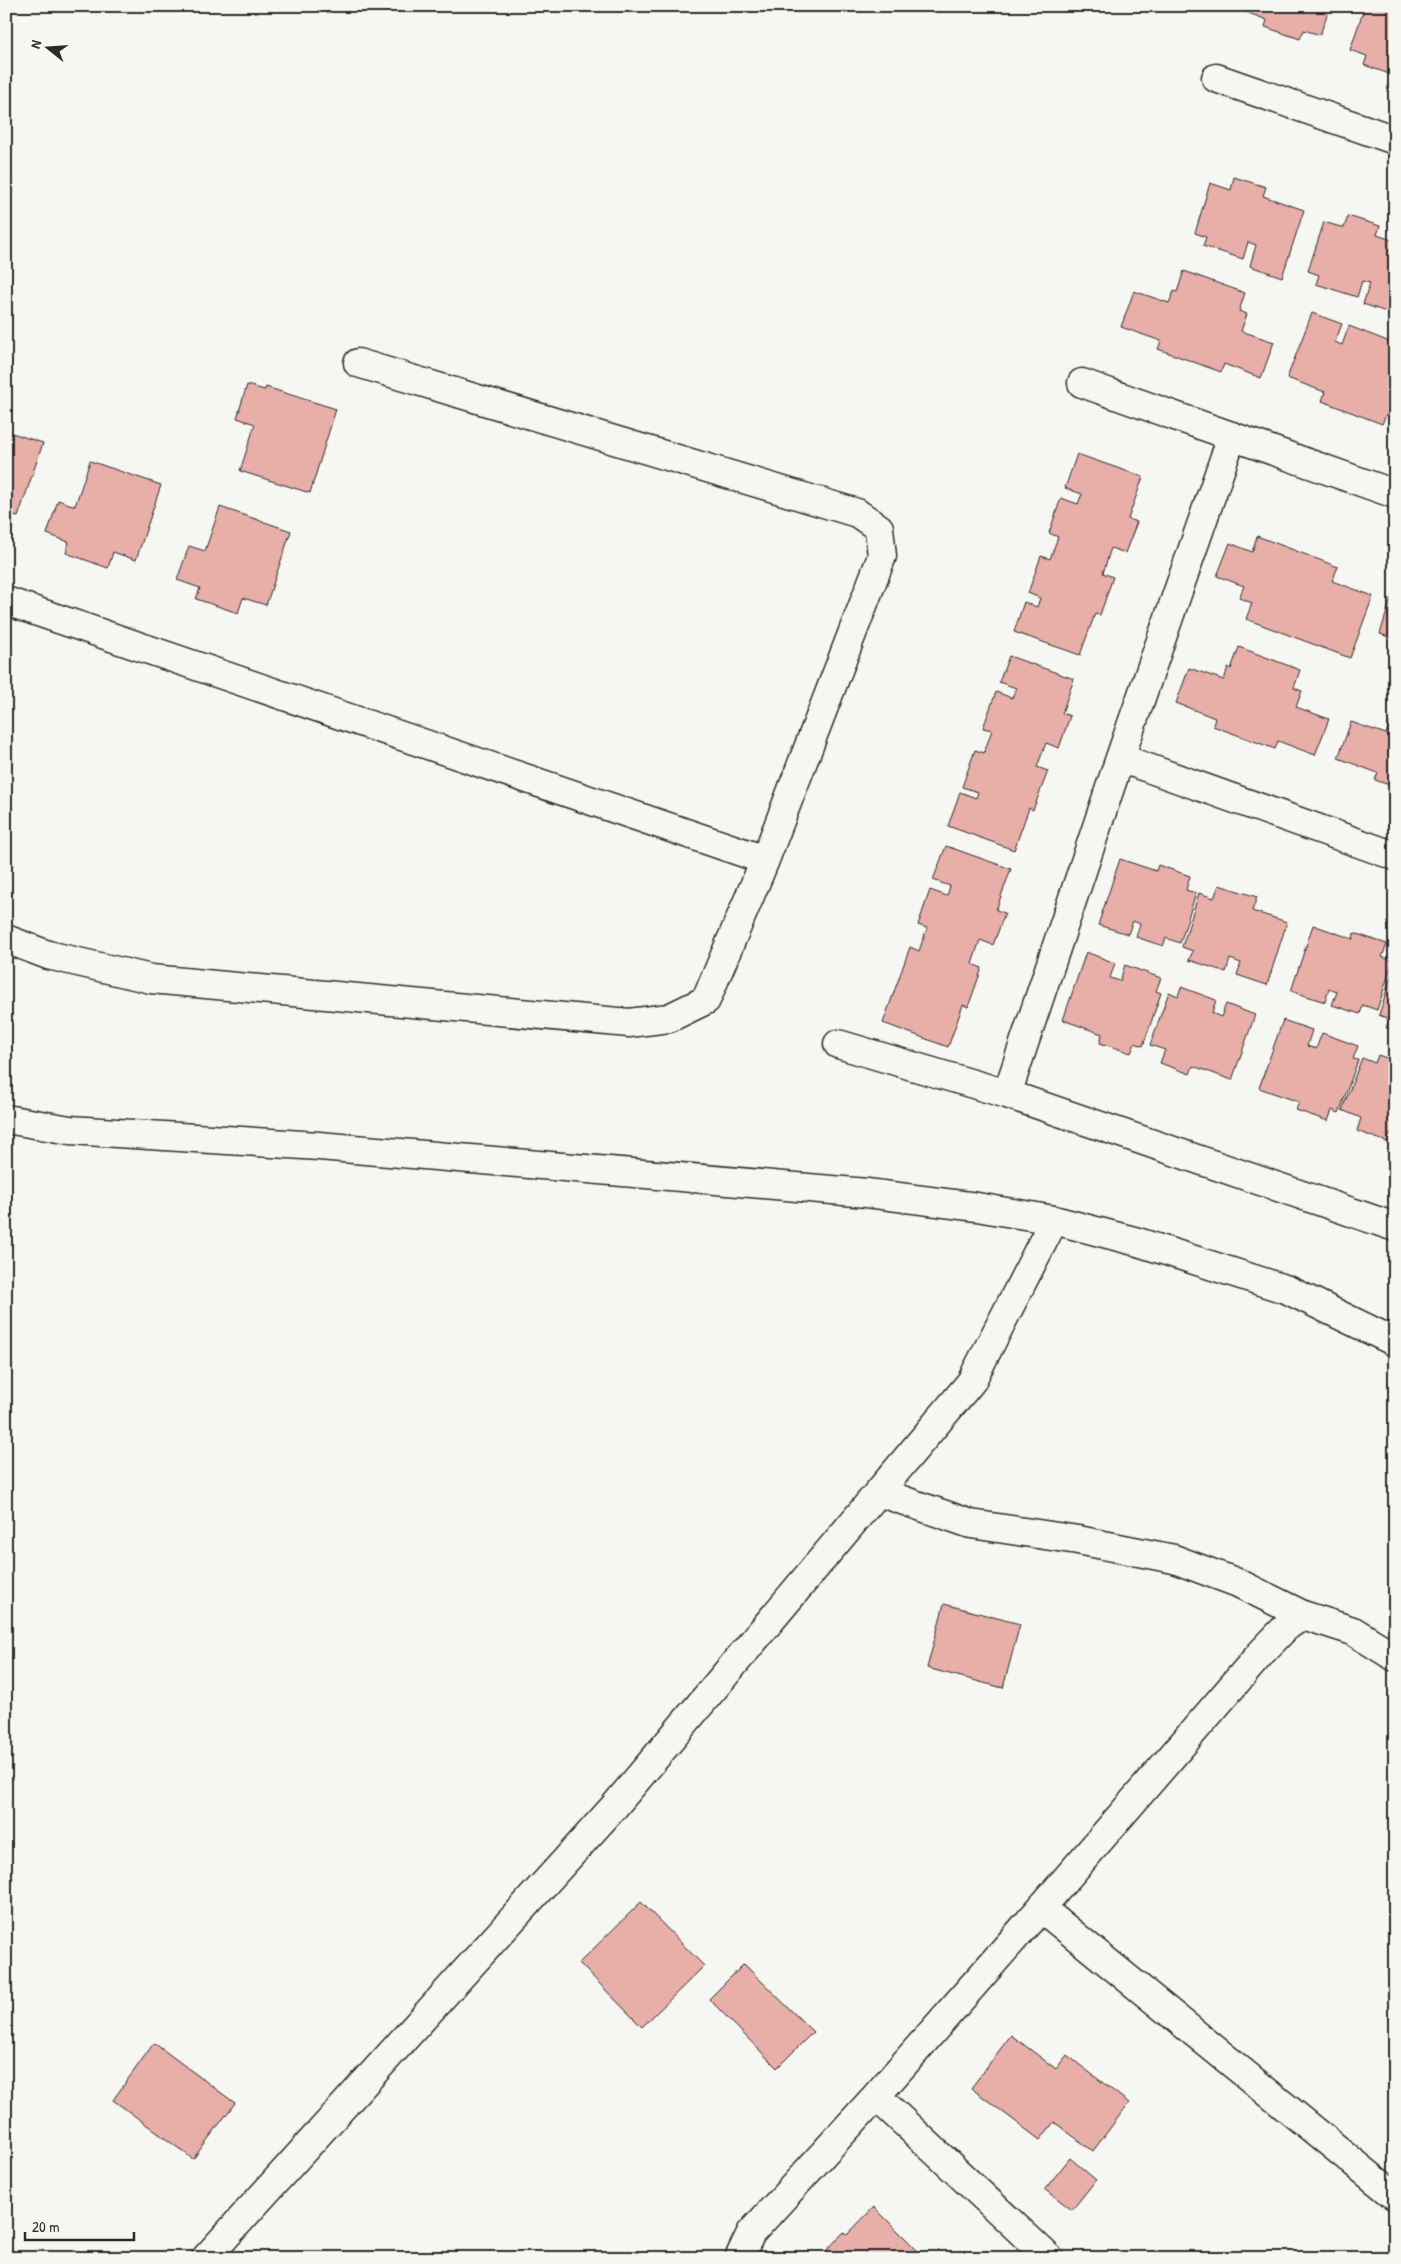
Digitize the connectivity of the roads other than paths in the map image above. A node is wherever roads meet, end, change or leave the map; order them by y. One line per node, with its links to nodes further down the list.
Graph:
1 (1216, 78): 2 (street)
2 (1395, 140)
3 (358, 363): 10 (street)
4 (1082, 383): 5 (street)
5 (1232, 436): 6 (street); 8 (street)
6 (1395, 494)
7 (6, 602): 10 (street)
8 (1120, 758): 9 (street); 13 (street)
9 (1395, 856)
10 (765, 860): 11 (street)
11 (6, 939)
12 (838, 1044): 13 (street)
13 (1008, 1094): 16 (street)
14 (6, 1119): 15 (street)
15 (1054, 1220): 17 (street); 18 (street)
16 (1395, 1227)
17 (1395, 1342)
18 (879, 1492): 19 (street); 24 (street)
19 (1303, 1615): 20 (street); 21 (street)
20 (1395, 1657)
21 (1041, 1908): 22 (street); 23 (street)
22 (876, 2096): 25 (street); 26 (street)
23 (1395, 2196)
24 (206, 2258)
25 (739, 2258)
26 (1049, 2258)

